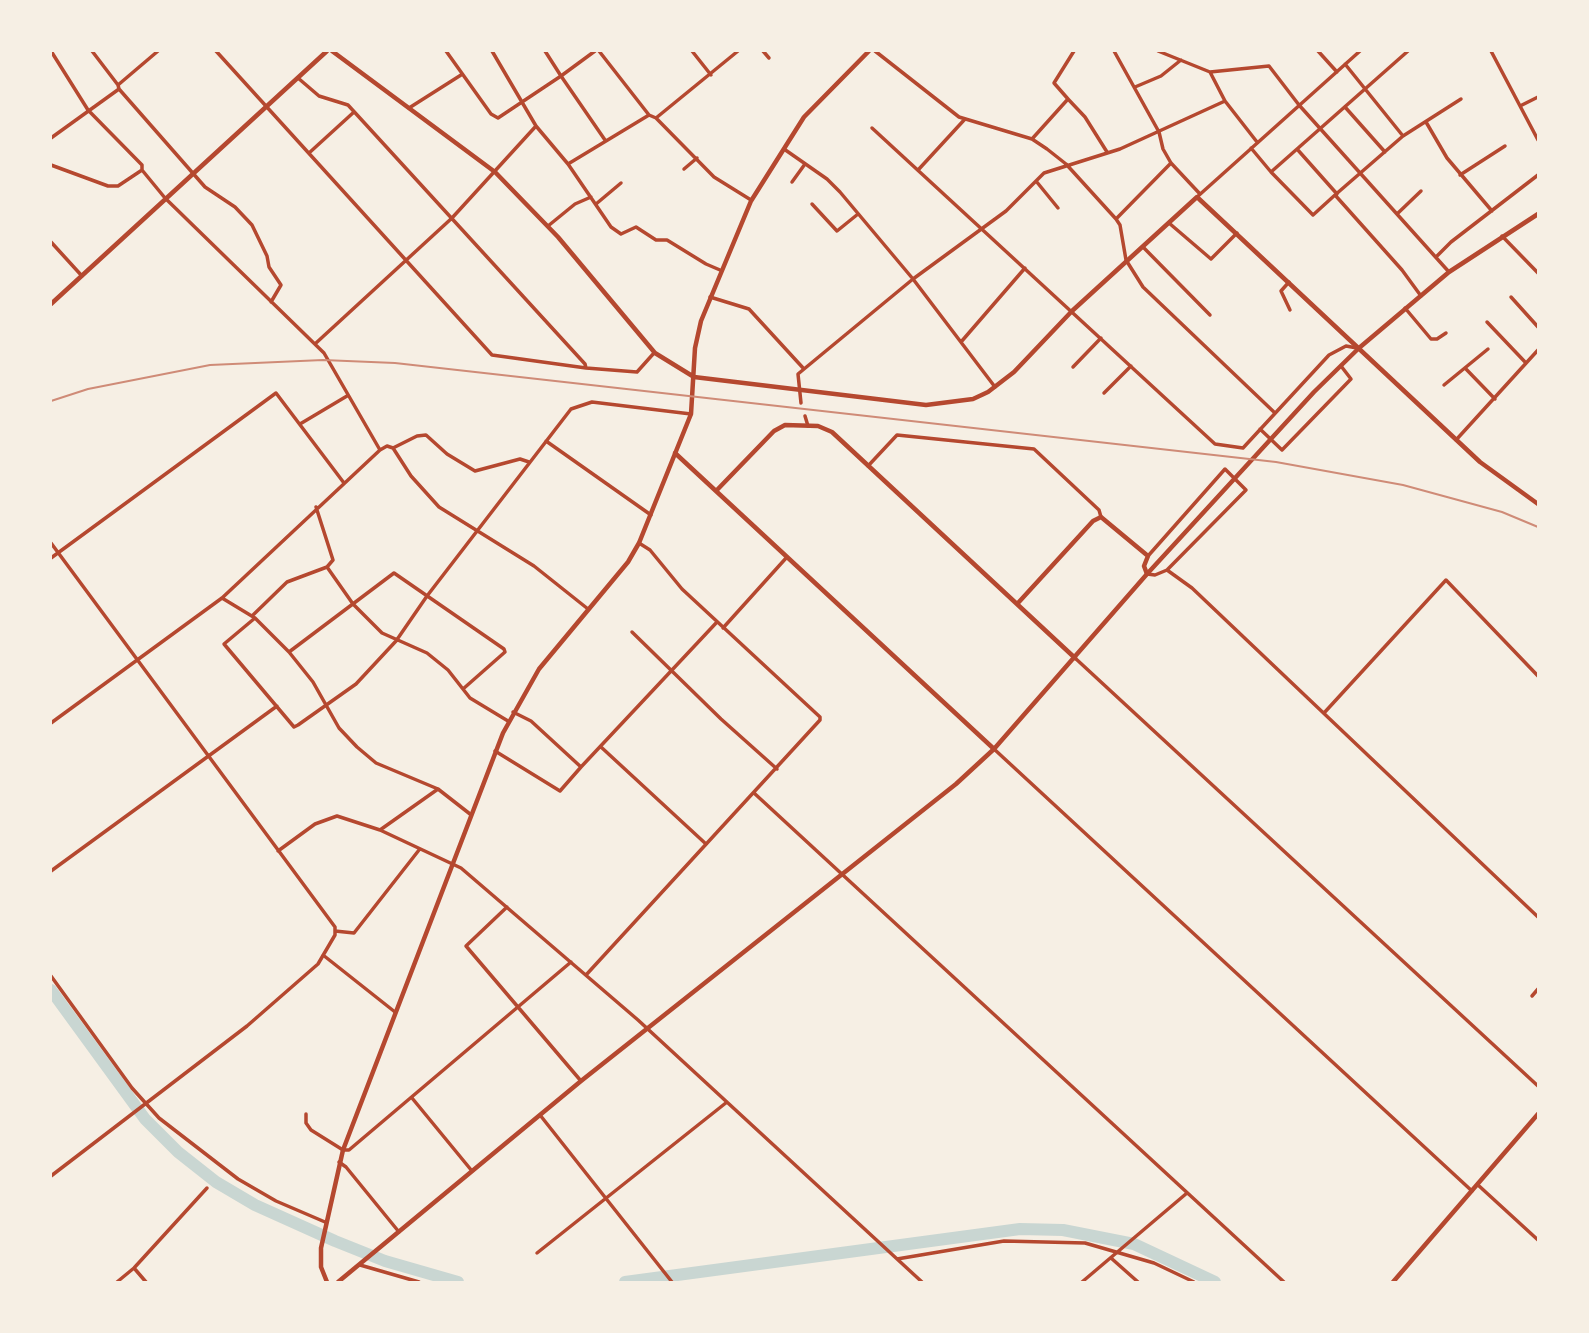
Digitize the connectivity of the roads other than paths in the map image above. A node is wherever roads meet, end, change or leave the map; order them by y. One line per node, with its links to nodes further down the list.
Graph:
1 (51, 51): 44 (street)
2 (92, 51): 31 (street)
3 (158, 51): 31 (street)
4 (216, 51): 40 (street)
5 (329, 51): 30 (main road); 43 (main road)
6 (446, 51): 27 (street)
7 (492, 51): 37 (street)
8 (545, 51): 29 (street)
9 (597, 51): 29 (street); 46 (street)
10 (692, 51): 28 (street)
11 (738, 51): 28 (street)
12 (763, 51): 22 (street)
13 (869, 51): 61 (main road)
14 (875, 51): 48 (street)
15 (1074, 51): 35 (street)
16 (1114, 51): 32 (street)
17 (1158, 51): 23 (street)
18 (1318, 51): 26 (street)
19 (1360, 51): 24 (street)
20 (1408, 51): 33 (street)
21 (1491, 51): 41 (street)
22 (769, 58)
23 (1181, 60): 25 (street); 32 (street)
24 (1345, 64): 26 (street); 33 (street)
25 (1210, 72): 38 (street); 39 (street)
26 (1337, 72): 39 (street)
27 (461, 75): 37 (street); 43 (street)
28 (711, 75): 47 (street)
29 (561, 76): 37 (street); 57 (street)
30 (298, 77): 40 (main road); 45 (street)
31 (118, 87): 44 (street); 78 (street)
32 (1135, 87): 53 (street)
33 (1365, 88): 42 (street); 54 (street)
34 (1538, 97): 41 (street)
35 (1068, 99): 56 (street); 64 (street)
36 (1461, 99): 49 (street)
37 (523, 101): 50 (street)
38 (1225, 101): 53 (street); 59 (street)
39 (1299, 105): 52 (street); 59 (street)
40 (267, 106): 66 (street); 78 (main road)
41 (1520, 106): 58 (street)
42 (1345, 107): 52 (street); 65 (street)
43 (409, 108): 76 (main road)
44 (88, 110): 55 (street); 75 (street)
45 (354, 111): 66 (street); 98 (street)
46 (649, 115): 47 (street); 57 (street)
47 (656, 118): 67 (street)
48 (965, 119): 56 (street); 74 (street)
49 (1426, 122): 54 (street); 80 (street)
50 (536, 126): 69 (street); 76 (street)
51 (872, 128): 74 (street)
52 (1321, 128): 63 (street); 79 (street)
53 (1159, 132): 64 (street); 68 (street)
54 (1403, 136): 65 (street)
55 (51, 138)
56 (1032, 139): 71 (street)
57 (605, 140): 69 (street)
58 (1538, 140)
59 (1257, 142): 62 (street)
60 (1505, 146): 80 (street)
61 (782, 148): 70 (street); 90 (main road)
62 (1251, 148): 77 (street); 86 (street)
63 (1297, 149): 77 (street); 87 (street)
64 (1107, 152): 71 (street)
65 (1385, 152): 79 (street)
66 (309, 153): 108 (street)
67 (697, 158): 73 (street); 90 (street)
68 (1171, 163): 86 (street); 99 (street)
69 (568, 164): 88 (street)
70 (805, 164): 82 (street); 95 (street)
71 (1066, 164): 83 (street); 99 (street)
72 (51, 165): 75 (street)
73 (684, 169)
74 (919, 169): 102 (street)
75 (142, 170): 89 (street)
76 (495, 172): 98 (street); 101 (main road)
77 (1271, 172): 87 (street)
78 (193, 173): 89 (main road); 120 (street)
79 (1361, 174): 87 (street); 96 (street)
80 (1460, 175): 94 (street)
81 (1538, 175): 94 (street)
82 (792, 181)
83 (1036, 181): 93 (street); 102 (street)
84 (621, 183): 91 (street)
85 (1421, 191): 96 (street)
86 (1198, 195): 100 (main road); 103 (main road)
87 (1336, 195): 117 (street)
88 (591, 197): 91 (street); 101 (street)
89 (165, 198): 114 (main road); 120 (street)
90 (751, 201): 111 (main road)
91 (596, 204): 111 (street)
92 (812, 204): 95 (street)
93 (1058, 208)
94 (1492, 211): 107 (street)
95 (858, 214): 115 (street)
96 (1397, 214): 107 (street)
97 (1538, 214): 104 (main road)
98 (452, 218): 108 (street); 141 (street)
99 (1116, 219): 109 (street)
100 (1168, 222): 103 (street); 106 (main road)
101 (548, 226): 135 (main road)
102 (983, 228): 110 (street); 115 (street)
103 (1237, 233): 116 (main road)
104 (1502, 236): 112 (main road); 113 (street)
105 (51, 242): 114 (street)
106 (1142, 246): 109 (main road); 125 (street)
107 (1436, 257): 112 (street)
108 (408, 260): 131 (street); 141 (street)
109 (1126, 260): 124 (main road); 151 (street)
110 (1025, 268): 124 (street); 130 (street)
111 (720, 270): 118 (main road)
112 (1449, 272): 117 (main road)
113 (1538, 273)
114 (82, 276): 121 (main road)
115 (913, 279): 130 (street); 142 (street)
116 (1289, 282): 123 (street); 132 (main road)
117 (1420, 296): 122 (main road)
118 (710, 297): 142 (street); 143 (main road)
119 (1511, 297): 127 (street)
120 (271, 302): 131 (street)
121 (51, 304)
122 (1405, 308): 128 (street); 132 (main road)
123 (1290, 310)
124 (1072, 311): 129 (street); 145 (main road)
125 (1210, 315)
126 (1487, 322): 136 (street)
127 (1538, 327)
128 (1446, 333)
129 (1101, 338): 137 (street); 139 (street)
130 (961, 342): 145 (street)
131 (316, 343): 148 (street)
132 (1359, 348): 138 (main road); 151 (street); 157 (main road)
133 (1488, 349): 140 (street)
134 (1538, 350): 136 (street)
135 (655, 353): 141 (street); 143 (main road)
136 (1526, 363): 149 (street)
137 (1131, 366): 147 (street); 156 (street)
138 (1341, 366): 156 (street); 179 (main road)
139 (1073, 367)
140 (1465, 368): 144 (street); 149 (street)
141 (586, 369)
142 (804, 369): 146 (street)
143 (694, 377): 146 (main road); 152 (main road)
144 (1444, 385)
145 (995, 387): 146 (main road)
146 (798, 390): 150 (street)
147 (1104, 393)
148 (347, 396): 154 (street); 160 (street)
149 (1495, 399): 157 (street)
150 (801, 403)
151 (1275, 413): 156 (street)
152 (691, 414): 158 (street); 161 (main road)
153 (805, 416): 155 (street)
154 (300, 424): 164 (street); 173 (street)
155 (808, 426): 163 (main road); 165 (main road)
156 (1261, 430)
157 (1456, 440): 166 (main road)
158 (546, 441): 162 (street); 168 (street)
159 (393, 448): 160 (street); 162 (street); 170 (street)
160 (380, 450): 164 (street)
161 (675, 453): 165 (main road); 168 (main road)
162 (529, 462): 170 (street)
163 (868, 466): 169 (street); 183 (main road)
164 (344, 483): 167 (street)
165 (716, 491): 175 (main road)
166 (1538, 504)
167 (316, 507): 177 (street); 181 (street)
168 (651, 515): 172 (main road)
169 (1101, 517): 174 (main road); 183 (main road)
170 (476, 532): 180 (street); 184 (street)
171 (51, 543): 173 (street)
172 (639, 543): 184 (main road); 186 (street)
173 (58, 553): 176 (street); 192 (street)
174 (1148, 556): 178 (street); 179 (main road)
175 (787, 557): 187 (street); 203 (main road)
176 (51, 558)
177 (327, 567): 182 (street); 185 (street)
178 (1167, 570): 179 (street); 199 (street)
179 (1147, 574): 191 (main road)
180 (427, 596): 182 (street); 189 (street); 195 (street)
181 (222, 598): 185 (street); 192 (street)
182 (352, 602): 189 (street); 190 (street)
183 (1018, 603): 191 (main road)
184 (588, 609): 198 (main road)
185 (254, 617): 190 (street); 196 (street)
186 (717, 622): 187 (street); 193 (street)
187 (723, 628): 207 (street)
188 (632, 632): 193 (street)
189 (396, 641): 195 (street); 197 (street)
190 (289, 652): 197 (street)
191 (1075, 658): 203 (main road); 231 (street)
192 (137, 659): 201 (street); 205 (street)
193 (671, 671): 202 (street); 207 (street)
194 (1538, 676): 199 (street)
195 (463, 689): 200 (street)
196 (277, 706): 197 (street); 205 (street)
197 (328, 706): 208 (street)
198 (513, 712): 200 (main road); 206 (street)
199 (1324, 713): 219 (street)
200 (508, 721): 204 (main road)
201 (51, 723)
202 (601, 747): 206 (street); 212 (street)
203 (994, 749): 217 (main road); 244 (street)
204 (495, 751): 206 (street); 210 (main road)
205 (209, 755): 214 (street); 216 (street)
206 (581, 768)
207 (776, 769): 209 (street)
208 (438, 789): 210 (street); 211 (street)
209 (754, 793): 212 (street); 217 (street)
210 (470, 814): 215 (main road)
211 (380, 830): 213 (street); 214 (street)
212 (706, 844): 223 (street)
213 (419, 850): 215 (street); 220 (street)
214 (278, 851): 220 (street)
215 (454, 865): 218 (street); 228 (main road)
216 (51, 871)
217 (843, 875): 229 (main road); 245 (street)
218 (507, 907): 222 (street); 227 (street)
219 (1538, 917)
220 (335, 931): 221 (street)
221 (323, 955): 228 (street); 234 (street)
222 (572, 962): 223 (street); 227 (street)
223 (586, 975): 229 (street)
224 (51, 976): 234 (street)
225 (1538, 989): 226 (street)
226 (1532, 996)
227 (520, 1008): 230 (street); 232 (street)
228 (396, 1013): 238 (main road)
229 (647, 1029): 230 (main road); 233 (street)
230 (581, 1082): 237 (main road)
231 (1538, 1086)
232 (412, 1098): 238 (street); 240 (street)
233 (727, 1102): 246 (street); 252 (street)
234 (143, 1103): 241 (street); 247 (street)
235 (306, 1114): 238 (street)
236 (1538, 1114): 242 (main road)
237 (540, 1115): 240 (main road); 246 (street)
238 (343, 1150): 239 (main road)
239 (339, 1162): 247 (main road); 248 (street)
240 (472, 1171): 248 (main road)
241 (51, 1176)
242 (1477, 1184): 244 (main road); 249 (street)
243 (207, 1188): 255 (street)
244 (1472, 1191): 267 (main road)
245 (1187, 1194): 250 (street); 266 (street)
246 (606, 1198): 251 (street); 261 (street)
247 (325, 1225): 258 (main road)
248 (399, 1232): 254 (main road)
249 (1538, 1240)
250 (1119, 1251): 252 (street); 253 (street); 265 (street)
251 (537, 1252)
252 (895, 1257): 262 (street)
253 (1111, 1258): 263 (street); 264 (street)
254 (360, 1265): 259 (main road); 260 (street)
255 (134, 1268): 256 (street); 257 (street)
256 (117, 1282)
257 (146, 1282)
258 (327, 1282)
259 (338, 1282)
260 (418, 1282)
261 (672, 1282)
262 (922, 1282)
263 (1082, 1282)
264 (1138, 1282)
265 (1194, 1282)
266 (1284, 1282)
267 (1394, 1282)

